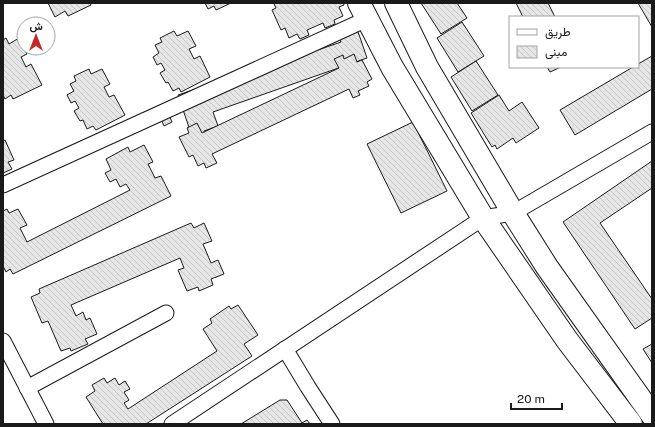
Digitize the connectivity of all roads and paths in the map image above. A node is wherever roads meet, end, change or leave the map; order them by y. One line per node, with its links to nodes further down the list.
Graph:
1 (396, 3): 5 (main road)
2 (363, 11): 4 (street); 6 (main road)
3 (652, 132): 5 (street)
4 (3, 185)
5 (513, 214): 6 (street); 11 (main road)
6 (483, 218): 9 (street); 15 (main road)
7 (166, 313): 10 (street)
8 (3, 341): 10 (street)
9 (285, 349): 13 (street); 14 (street)
10 (27, 388): 12 (street)
11 (652, 415)
12 (46, 424)
13 (172, 424)
14 (332, 424)
15 (631, 424)

